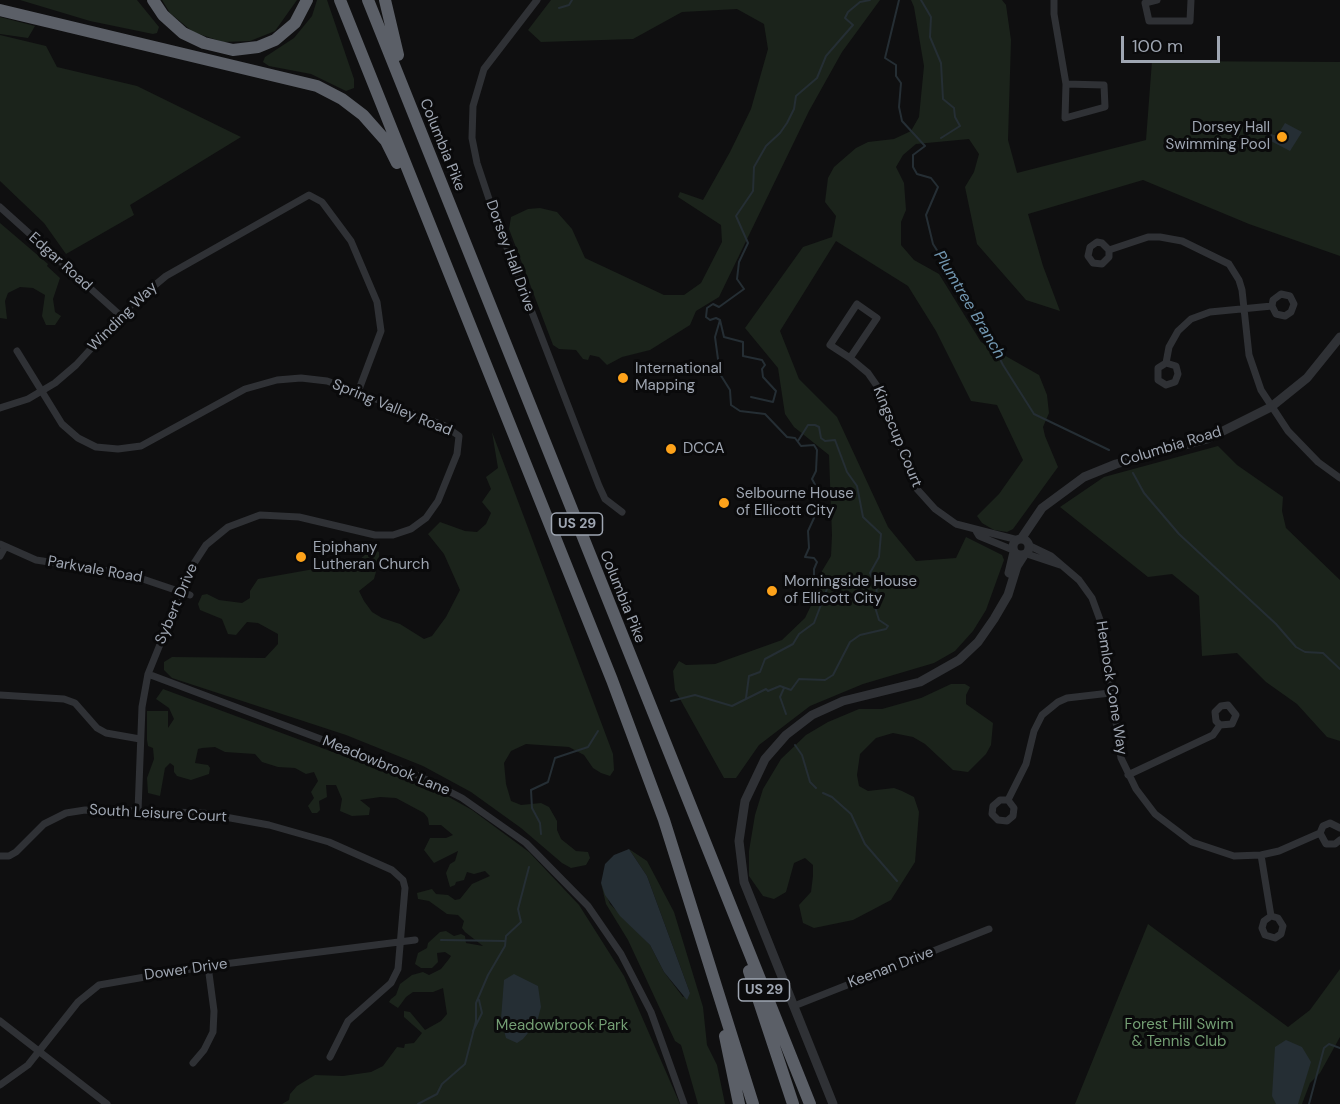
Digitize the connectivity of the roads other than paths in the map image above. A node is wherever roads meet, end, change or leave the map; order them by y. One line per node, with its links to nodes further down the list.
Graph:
1 (153, 0): 2 (highway)
2 (307, 0)
3 (340, 0): 14 (highway, US 29)
4 (368, 0): 12 (highway, Columbia Pike / US 29)
5 (384, 0): 12 (highway)
6 (537, 0): 29 (street, Dorsey Hall Drive)
7 (1054, 0): 11 (street)
8 (1157, 0): 9 (street)
9 (1191, 0)
10 (0, 10): 14 (highway)
11 (1066, 84): 11 (street)
12 (437, 173): 51 (highway, Columbia Pike / US 29)
13 (0, 207): 18 (street, Edgar Road)
14 (436, 241): 56 (highway, US 29)
15 (1109, 250): 17 (street)
16 (1272, 306): 17 (street)
17 (1243, 309): 22 (street); 25 (street)
18 (121, 316): 23 (street, Winding Way); 24 (street, Winding Way)
19 (1338, 338): 25 (street, Columbia Road)
20 (17, 351): 23 (street, Spring Valley Road)
21 (850, 358): 21 (street, Kingscup Court); 30 (street, Kingscup Court)
22 (1166, 363)
23 (42, 392): 24 (street, Spring Valley Road); 26 (street, Winding Way)
24 (358, 392): 27 (street, Spring Valley Road)
25 (1271, 407): 28 (street); 32 (street, Columbia Road)
26 (0, 408)
27 (459, 436): 35 (street, Sybert Drive)
28 (1340, 478)
29 (622, 512)
30 (976, 531): 32 (street, Kingscup Court); 33 (street, Kingscup Court)
31 (2, 546): 34 (street); 35 (street, Parkvale Road)
32 (1025, 546): 33 (street); 37 (street, Columbia Road); 39 (street, Hemlock Cone Way)
33 (1014, 551): 37 (street, Columbia Road)
34 (0, 556)
35 (181, 592): 36 (street, Parkvale Road); 38 (street, Sybert Drive)
36 (190, 595)
37 (1000, 607): 58 (street, Columbia Road)
38 (148, 674): 42 (street, Sybert Drive); 65 (street, Meadowbrook Lane)
39 (1110, 693): 43 (street, Hemlock Cone Way); 44 (street)
40 (0, 696): 42 (street)
41 (1220, 725): 43 (street)
42 (140, 738): 45 (street, Sybert Drive)
43 (1128, 776): 49 (street, Hemlock Cone Way)
44 (1008, 800)
45 (138, 811): 50 (street, South Leisure Court); 54 (street, South Leisure Court)
46 (1340, 828): 47 (street, Hemlock Cone Way)
47 (1320, 833): 48 (street); 49 (street, Hemlock Cone Way)
48 (1340, 840)
49 (1261, 855): 52 (street)
50 (0, 856)
51 (719, 876): 68 (highway); 69 (highway, Columbia Pike / US 29)
52 (1271, 916)
53 (989, 930): 58 (street, Keenan Drive)
54 (402, 939): 55 (street, Dower Drive); 57 (street, Dower Drive); 61 (street)
55 (415, 940)
56 (705, 944): 66 (highway); 67 (highway, US 29)
57 (208, 966): 60 (street, Dower Drive); 62 (street)
58 (794, 1006): 70 (street, Columbia Road)
59 (0, 1021): 60 (street)
60 (40, 1052): 63 (street, Dower Drive); 64 (street)
61 (330, 1057)
62 (193, 1063)
63 (0, 1085)
64 (107, 1104)
65 (684, 1104)
66 (739, 1104)
67 (753, 1104)
68 (793, 1104)
69 (810, 1104)
70 (833, 1104)

